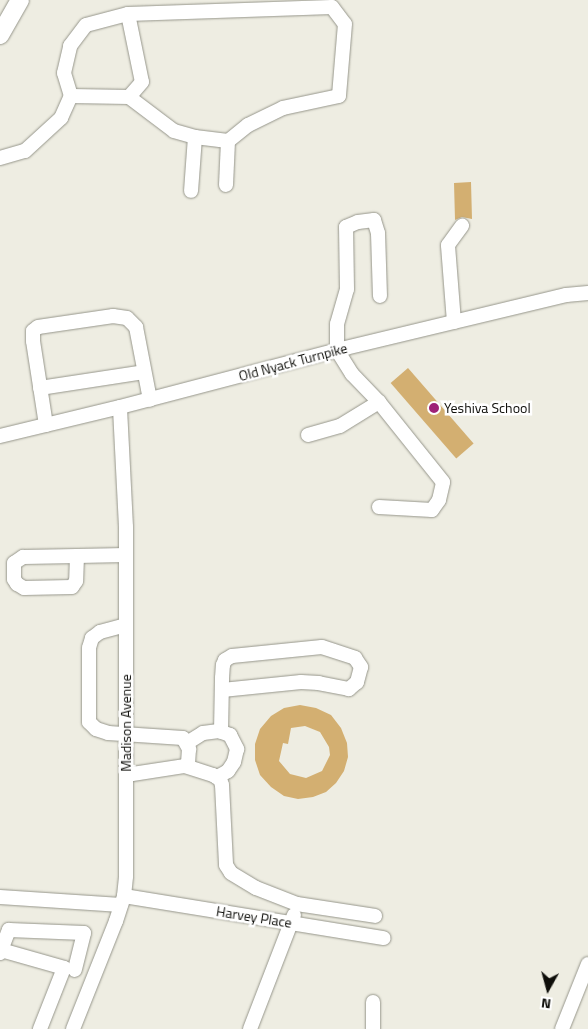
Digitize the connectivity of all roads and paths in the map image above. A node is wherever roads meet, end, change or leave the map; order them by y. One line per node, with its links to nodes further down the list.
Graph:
1 (20, 0): 3 (main road)
2 (128, 14): 4 (street); 5 (street); 7 (street)
3 (0, 36)
4 (71, 96): 5 (street); 8 (street)
5 (130, 97): 6 (street)
6 (194, 137): 7 (street); 10 (street)
7 (228, 141): 9 (street)
8 (0, 158)
9 (226, 184)
10 (191, 191)
11 (462, 226): 14 (street)
12 (588, 293): 14 (street, Old Nyack Turnpike)
13 (380, 296): 15 (street)
14 (454, 322): 15 (street, Old Nyack Turnpike)
15 (337, 350): 18 (street, Old Nyack Turnpike); 19 (street)
16 (144, 372): 17 (street); 17 (street); 18 (street)
17 (40, 388): 21 (street)
18 (150, 400): 20 (street, Old Nyack Turnpike)
19 (379, 402): 22 (street); 24 (street)
20 (120, 407): 21 (street, Old Nyack Turnpike); 25 (street, Madison Avenue)
21 (46, 425): 23 (street, Old Nyack Turnpike)
22 (308, 435)
23 (0, 436)
24 (379, 508)
25 (126, 555): 26 (street); 27 (street, Madison Avenue)
26 (77, 556): 26 (street)
27 (126, 626): 30 (street, Madison Avenue); 30 (street)
28 (222, 690): 28 (street); 29 (street)
29 (221, 732): 31 (street); 34 (street)
30 (126, 733): 31 (street); 33 (street, Madison Avenue)
31 (185, 741): 32 (street)
32 (185, 766): 33 (street); 34 (street)
33 (126, 775): 36 (street, Madison Avenue)
34 (217, 777): 37 (street)
35 (0, 896): 36 (street, Harvey Place)
36 (122, 901): 39 (street, Harvey Place); 44 (street, Madison Avenue)
37 (297, 904): 38 (street); 39 (street)
38 (376, 916)
39 (292, 923): 40 (street, Harvey Place); 48 (street)
40 (384, 938)
41 (1, 952): 43 (street); 43 (street)
42 (588, 964): 50 (street)
43 (69, 969): 44 (street); 46 (street)
44 (95, 974): 47 (street, Madison Avenue)
45 (373, 1002): 49 (street)
46 (40, 1029)
47 (73, 1029)
48 (250, 1029)
49 (373, 1029)
50 (562, 1029)

